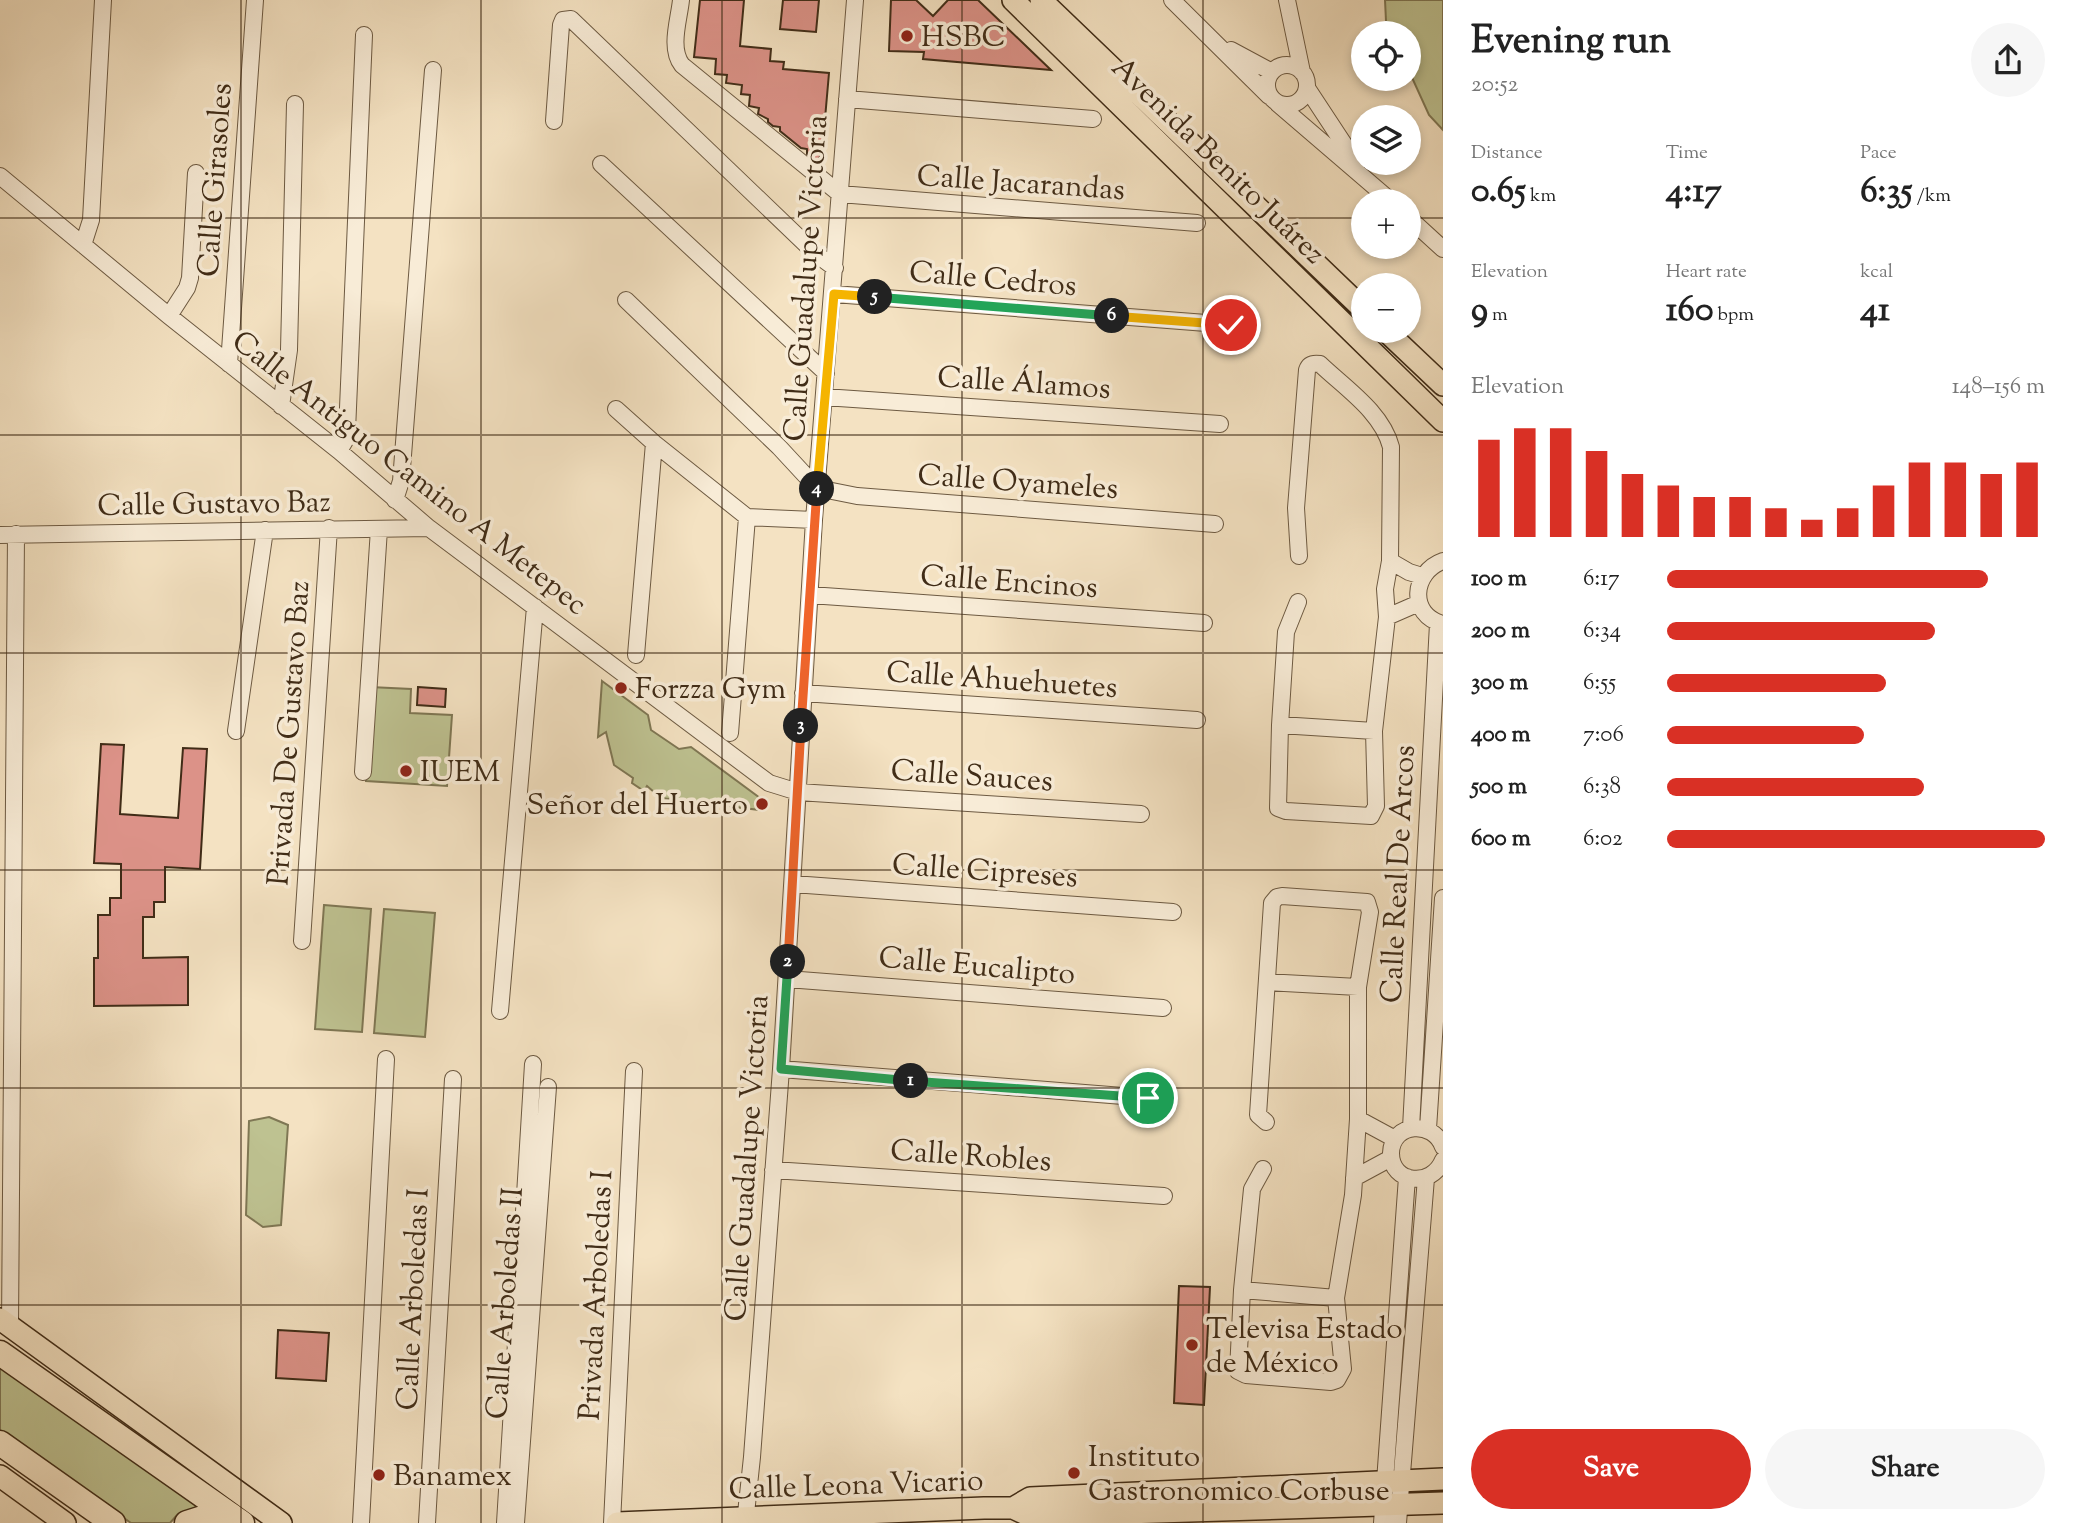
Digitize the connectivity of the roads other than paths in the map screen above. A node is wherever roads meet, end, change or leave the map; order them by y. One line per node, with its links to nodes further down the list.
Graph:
1 (103, 0): 28 (street)
2 (255, 0): 37 (street, Calle Girasoles)
3 (681, 0): 25 (street)
4 (855, 0): 15 (street, Calle Guadalupe Victoria)
5 (1013, 0): 43 (main road, Avenida Benito Juárez)
6 (1041, 0): 32 (main road, Avenida Benito Juárez)
7 (1172, 0): 10 (street)
8 (1287, 5): 11 (street); 13 (street)
9 (364, 35): 46 (street)
10 (1214, 41): 11 (street); 16 (street)
11 (1277, 68): 13 (street); 16 (street)
12 (433, 70): 48 (street)
13 (1302, 72): 14 (street)
14 (1307, 88): 16 (street); 23 (street)
15 (847, 99): 18 (street); 25 (street, Calle Guadalupe Victoria)
16 (1274, 100): 23 (street)
17 (295, 104): 41 (street)
18 (1093, 119)
19 (554, 121): 30 (street)
20 (601, 164): 38 (street)
21 (196, 173): 34 (street)
22 (0, 176): 28 (street, Calle Antiguo Camino A Metepec)
23 (1368, 180): 24 (street)
24 (1378, 189)
25 (840, 194): 26 (street, Calle Jacarandas); 30 (street, Calle Guadalupe Victoria)
26 (1197, 223)
27 (1421, 229): 29 (street)
28 (83, 245): 34 (street, Calle Antiguo Camino A Metepec)
29 (1443, 249)
30 (835, 268): 31 (street, Calle Guadalupe Victoria)
31 (834, 294): 35 (street, Calle Cedros); 38 (street, Calle Guadalupe Victoria)
32 (1351, 297)
33 (625, 300): 47 (street)
34 (169, 317): 37 (street, Calle Antiguo Camino A Metepec)
35 (1231, 325)
36 (1399, 343): 39 (main road)
37 (229, 364): 41 (street, Calle Antiguo Camino A Metepec)
38 (826, 373): 40 (street, Calle Guadalupe Victoria)
39 (1443, 385)
40 (824, 397): 44 (street, Calle Álamos); 47 (street, Calle Guadalupe Victoria)
41 (281, 405): 46 (street, Calle Antiguo Camino A Metepec)
42 (616, 410): 45 (street)
43 (1443, 421)
44 (1220, 424)
45 (654, 443): 49 (street); 68 (street)
46 (339, 451): 48 (street, Calle Antiguo Camino A Metepec)
47 (817, 488): 50 (street, Calle Guadalupe Victoria); 51 (street, Calle Oyameles)
48 (395, 500): 53 (street, Calle Antiguo Camino A Metepec)
49 (747, 517): 50 (street); 74 (street)
50 (814, 520): 61 (street, Calle Guadalupe Victoria)
51 (1214, 524)
52 (329, 528): 54 (street, Calle Gustavo Baz); 55 (street, Calle Gustavo Baz); 82 (street, Privada De Gustavo Baz)
53 (429, 528): 54 (street, Calle Gustavo Baz); 64 (street, Calle Antiguo Camino A Metepec)
54 (379, 529): 75 (street)
55 (265, 530): 56 (street, Calle Gustavo Baz); 73 (street)
56 (8, 534): 78 (street)
57 (1299, 556): 58 (street)
58 (1390, 561): 60 (street); 65 (street)
59 (1443, 561): 60 (street)
60 (1422, 576): 63 (street)
61 (810, 595): 66 (street, Calle Encinos); 69 (street, Calle Guadalupe Victoria)
62 (1298, 602): 71 (street)
63 (1419, 603): 65 (street); 67 (street)
64 (535, 607): 76 (street, Calle Antiguo Camino A Metepec); 87 (street)
65 (1387, 617): 72 (street)
66 (1204, 622)
67 (1441, 624): 97 (street, Calle Real De Arcos)
68 (636, 655)
69 (803, 694): 70 (street, Calle Ahuehuetes); 76 (street, Calle Guadalupe Victoria)
70 (1197, 720)
71 (1280, 725): 72 (street); 72 (street)
72 (1374, 730)
73 (236, 731)
74 (730, 733)
75 (363, 772)
76 (798, 792): 77 (street, Calle Sauces); 79 (street, Calle Guadalupe Victoria)
77 (1141, 814)
78 (7, 818): 111 (street)
79 (793, 884): 81 (street, Calle Cipreses); 83 (street, Calle Guadalupe Victoria)
80 (1443, 898): 98 (street, Calle Real De Arcos)
81 (1173, 912)
82 (302, 941)
83 (787, 979): 86 (street, Calle Eucalipto); 90 (street, Calle Guadalupe Victoria)
84 (1267, 982): 85 (street); 85 (street); 96 (street)
85 (1357, 988): 95 (street)
86 (1163, 1008)
87 (500, 1011)
88 (386, 1059): 126 (street)
89 (533, 1064): 128 (street)
90 (781, 1069): 94 (street); 104 (street, Calle Guadalupe Victoria)
91 (634, 1071): 130 (street, Privada Arboledas I)
92 (453, 1079): 127 (street, Calle Arboledas I)
93 (548, 1087): 129 (street, Calle Arboledas II)
94 (1148, 1098)
95 (1358, 1119): 99 (street); 106 (street)
96 (1266, 1122)
97 (1411, 1128): 98 (street); 99 (street)
98 (1428, 1129): 100 (street)
99 (1395, 1139): 101 (street)
100 (1443, 1145)
101 (1391, 1158): 105 (street); 106 (street)
102 (1443, 1160): 107 (street)
103 (1263, 1169): 109 (street)
104 (773, 1170): 108 (street, Calle Robles); 121 (street, Calle Guadalupe Victoria)
105 (1407, 1177): 107 (street); 116 (street)
106 (1354, 1178): 110 (street)
107 (1426, 1178): 116 (street)
108 (1164, 1196)
109 (1241, 1290): 110 (street); 110 (street)
110 (1336, 1298)
111 (5, 1323): 125 (main road)
112 (0, 1353): 120 (highway)
113 (0, 1443): 123 (highway)
114 (0, 1476): 122 (main road)
115 (1443, 1479): 116 (main road, Calle Leona Vicario)
116 (1394, 1481): 118 (main road, Calle Leona Vicario); 119 (street)
117 (1443, 1503): 119 (main road, Calle Leona Vicario)
118 (1013, 1508): 119 (main road, Calle Leona Vicario); 121 (main road, Calle Leona Vicario)
119 (1391, 1514)
120 (237, 1519): 124 (highway)
121 (745, 1521): 131 (main road, Calle Leona Vicario)
122 (65, 1523)
123 (113, 1523)
124 (187, 1523)
125 (281, 1523)
126 (361, 1523)
127 (427, 1523)
128 (505, 1523)
129 (516, 1523)
130 (612, 1523)
131 (617, 1523)

